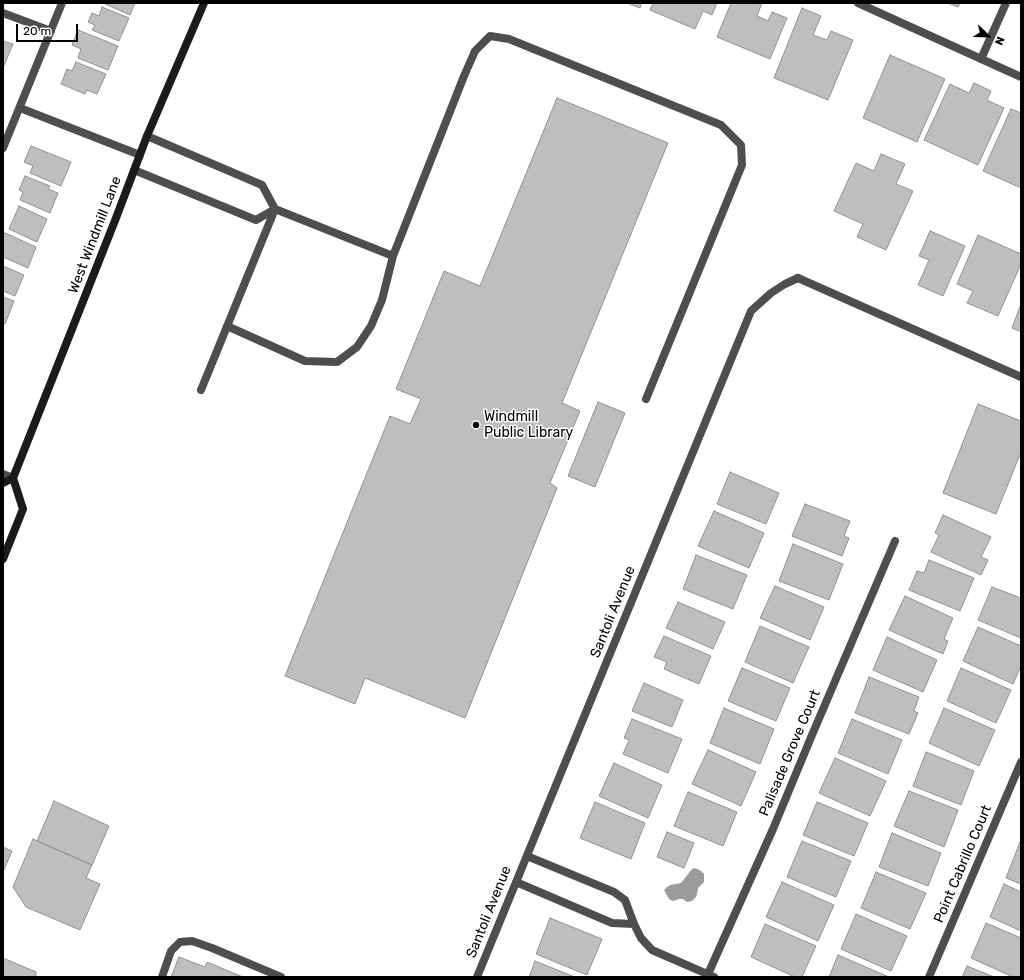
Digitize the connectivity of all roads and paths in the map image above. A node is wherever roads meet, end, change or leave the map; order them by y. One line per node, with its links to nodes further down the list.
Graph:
1 (62, 3): 6 (street)
2 (204, 3): 10 (main road, West Windmill Lane)
3 (858, 3): 7 (street)
4 (1006, 3): 7 (street)
5 (3, 13): 6 (street)
6 (51, 31): 9 (street)
7 (981, 59): 8 (street)
8 (1021, 77)
9 (20, 108): 11 (street); 12 (street)
10 (148, 136): 12 (main road, West Windmill Lane); 14 (street)
11 (3, 148)
12 (140, 155): 13 (main road, West Windmill Lane)
13 (134, 170): 14 (street); 21 (main road, West Windmill Lane)
14 (275, 209): 15 (street); 16 (street)
15 (393, 256): 16 (street); 19 (street)
16 (227, 326): 18 (street)
17 (1021, 377): 26 (street, Santoli Avenue)
18 (201, 390)
19 (646, 399)
20 (3, 474): 21 (street)
21 (13, 478): 22 (main road); 24 (main road)
22 (3, 483)
23 (895, 541): 29 (street, Palisade Grove Court)
24 (3, 559)
25 (1021, 762): 33 (street, Point Cabrillo Court)
26 (526, 856): 27 (street, Santoli Avenue); 28 (street)
27 (516, 882): 28 (street); 32 (street, Santoli Avenue)
28 (634, 924): 29 (street)
29 (711, 976)
30 (162, 977): 31 (street)
31 (281, 977)
32 (477, 977)
33 (929, 977)

